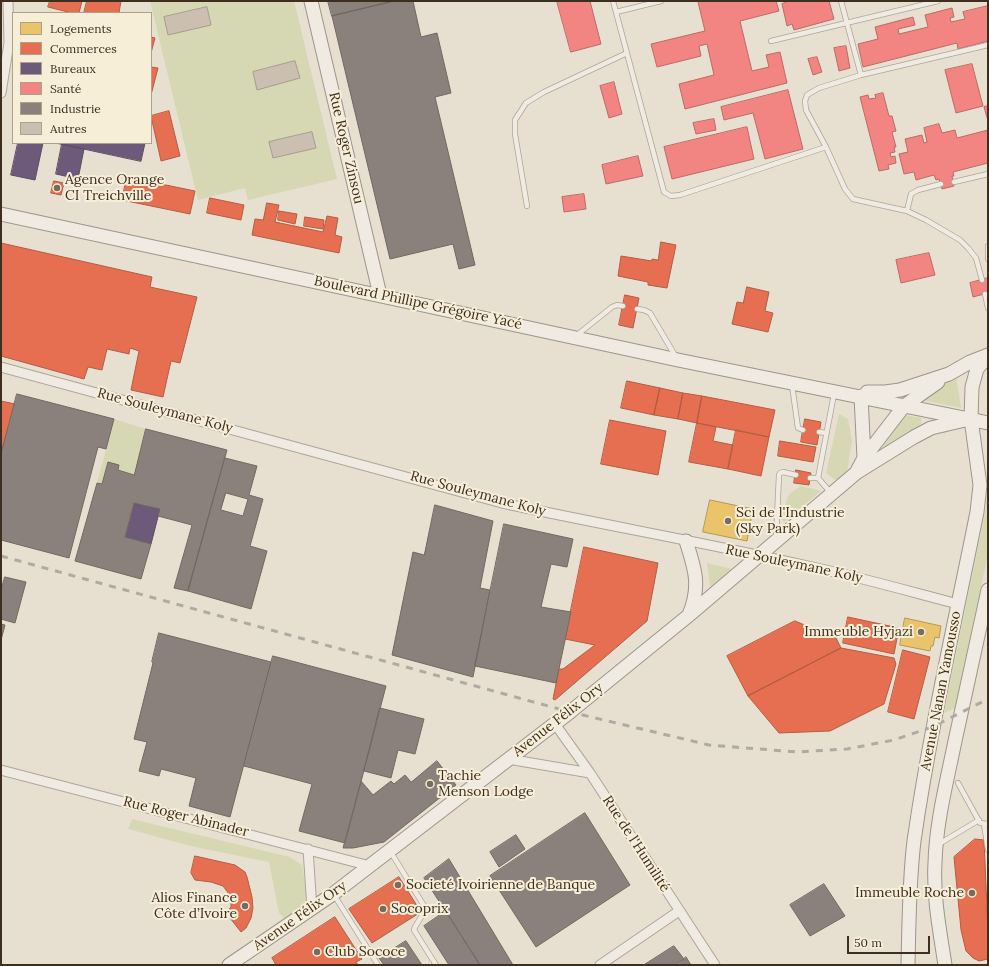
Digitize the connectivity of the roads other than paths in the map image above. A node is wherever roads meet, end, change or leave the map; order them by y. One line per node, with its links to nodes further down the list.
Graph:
1 (8, 1): 13 (street)
2 (311, 1): 25 (main road, Rue Roger Zinsou)
3 (613, 1): 7 (lane)
4 (661, 1): 7 (lane)
5 (840, 1): 8 (lane)
6 (938, 1): 8 (lane)
7 (616, 12): 11 (lane)
8 (846, 23): 9 (lane); 12 (lane)
9 (771, 41)
10 (988, 45): 12 (lane)
11 (627, 53): 14 (lane); 18 (lane)
12 (861, 75): 14 (lane)
13 (1, 93)
14 (826, 147): 19 (lane)
15 (988, 174): 16 (lane)
16 (954, 182)
17 (941, 184): 19 (lane)
18 (527, 206)
19 (907, 210): 23 (lane)
20 (1, 214): 25 (main road, Boulevard Phillipe Grégoire Yacé)
21 (988, 246): 22 (lane)
22 (988, 259)
23 (982, 280)
24 (985, 294): 27 (lane)
25 (380, 295): 29 (main road, Boulevard Phillipe Grégoire Yacé)
26 (622, 306): 29 (lane)
27 (988, 308)
28 (638, 309): 31 (lane)
29 (574, 337): 31 (main road, Boulevard Phillipe Grégoire Yacé)
30 (988, 356): 33 (main road, Boulevard Phillipe Grégoire Yacé); 38 (main road, Avenue Nanan Yamousso)
31 (678, 360): 34 (main road, Boulevard Phillipe Grégoire Yacé)
32 (1, 366): 49 (street, Rue Souleymane Koly)
33 (949, 374): 35 (main road, Boulevard Phillipe Grégoire Yacé); 37 (main road, Avenue Félix Ory)
34 (792, 383): 35 (main road, Boulevard Phillipe Grégoire Yacé); 40 (lane)
35 (835, 391): 36 (main road, Boulevard Phillipe Grégoire Yacé); 42 (lane)
36 (861, 396): 37 (main road, Boulevard Phillipe Grégoire Yacé); 43 (main road)
37 (904, 406): 38 (main road, Boulevard Phillipe Grégoire Yacé); 43 (main road, Avenue Félix Ory)
38 (971, 419): 39 (main road, Boulevard Phillipe Grégoire Yacé); 44 (main road, Avenue Félix Ory); 53 (main road, Avenue Nanan Yamousso)
39 (988, 423)
40 (803, 430)
41 (819, 432): 42 (lane)
42 (826, 433): 47 (lane)
43 (864, 458): 44 (main road, Avenue Félix Ory)
44 (856, 473): 48 (main road, Avenue Félix Ory)
45 (796, 475): 50 (lane)
46 (810, 478): 47 (lane)
47 (818, 478): 48 (lane)
48 (832, 494): 50 (main road, Avenue Félix Ory)
49 (686, 541): 51 (street, Rue Souleymane Koly); 54 (main road)
50 (776, 542): 51 (main road, Avenue Félix Ory)
51 (760, 556): 53 (street, Rue Souleymane Koly); 54 (main road, Avenue Félix Ory)
52 (987, 596): 62 (main road, Avenue Nanan Yamousso)
53 (958, 604): 75 (main road, Avenue Nanan Yamousso)
54 (688, 616): 55 (main road, Avenue Félix Ory)
55 (555, 724): 56 (main road, Avenue Félix Ory); 58 (street, Rue de l'Humilité)
56 (508, 760): 58 (street); 65 (main road, Avenue Félix Ory)
57 (1, 770): 63 (street, Rue Roger Abinader)
58 (590, 773): 69 (street, Rue de l'Humilité)
59 (958, 783): 60 (lane)
60 (979, 820): 61 (lane); 62 (lane)
61 (986, 824): 64 (lane)
62 (936, 846): 76 (main road, Avenue Nanan Yamousso)
63 (308, 849): 66 (street, Rue Roger Abinader); 68 (street)
64 (988, 850)
65 (390, 851): 66 (main road, Avenue Félix Ory); 72 (lane)
66 (370, 866): 67 (main road, Avenue Félix Ory)
67 (333, 894): 68 (main road, Avenue Félix Ory); 71 (lane)
68 (312, 909): 70 (main road, Avenue Félix Ory)
69 (679, 911): 73 (street); 74 (street, Rue de l'Humilité)
70 (229, 965)
71 (378, 965)
72 (436, 965)
73 (600, 965)
74 (715, 965)
75 (908, 965)
76 (945, 965)

